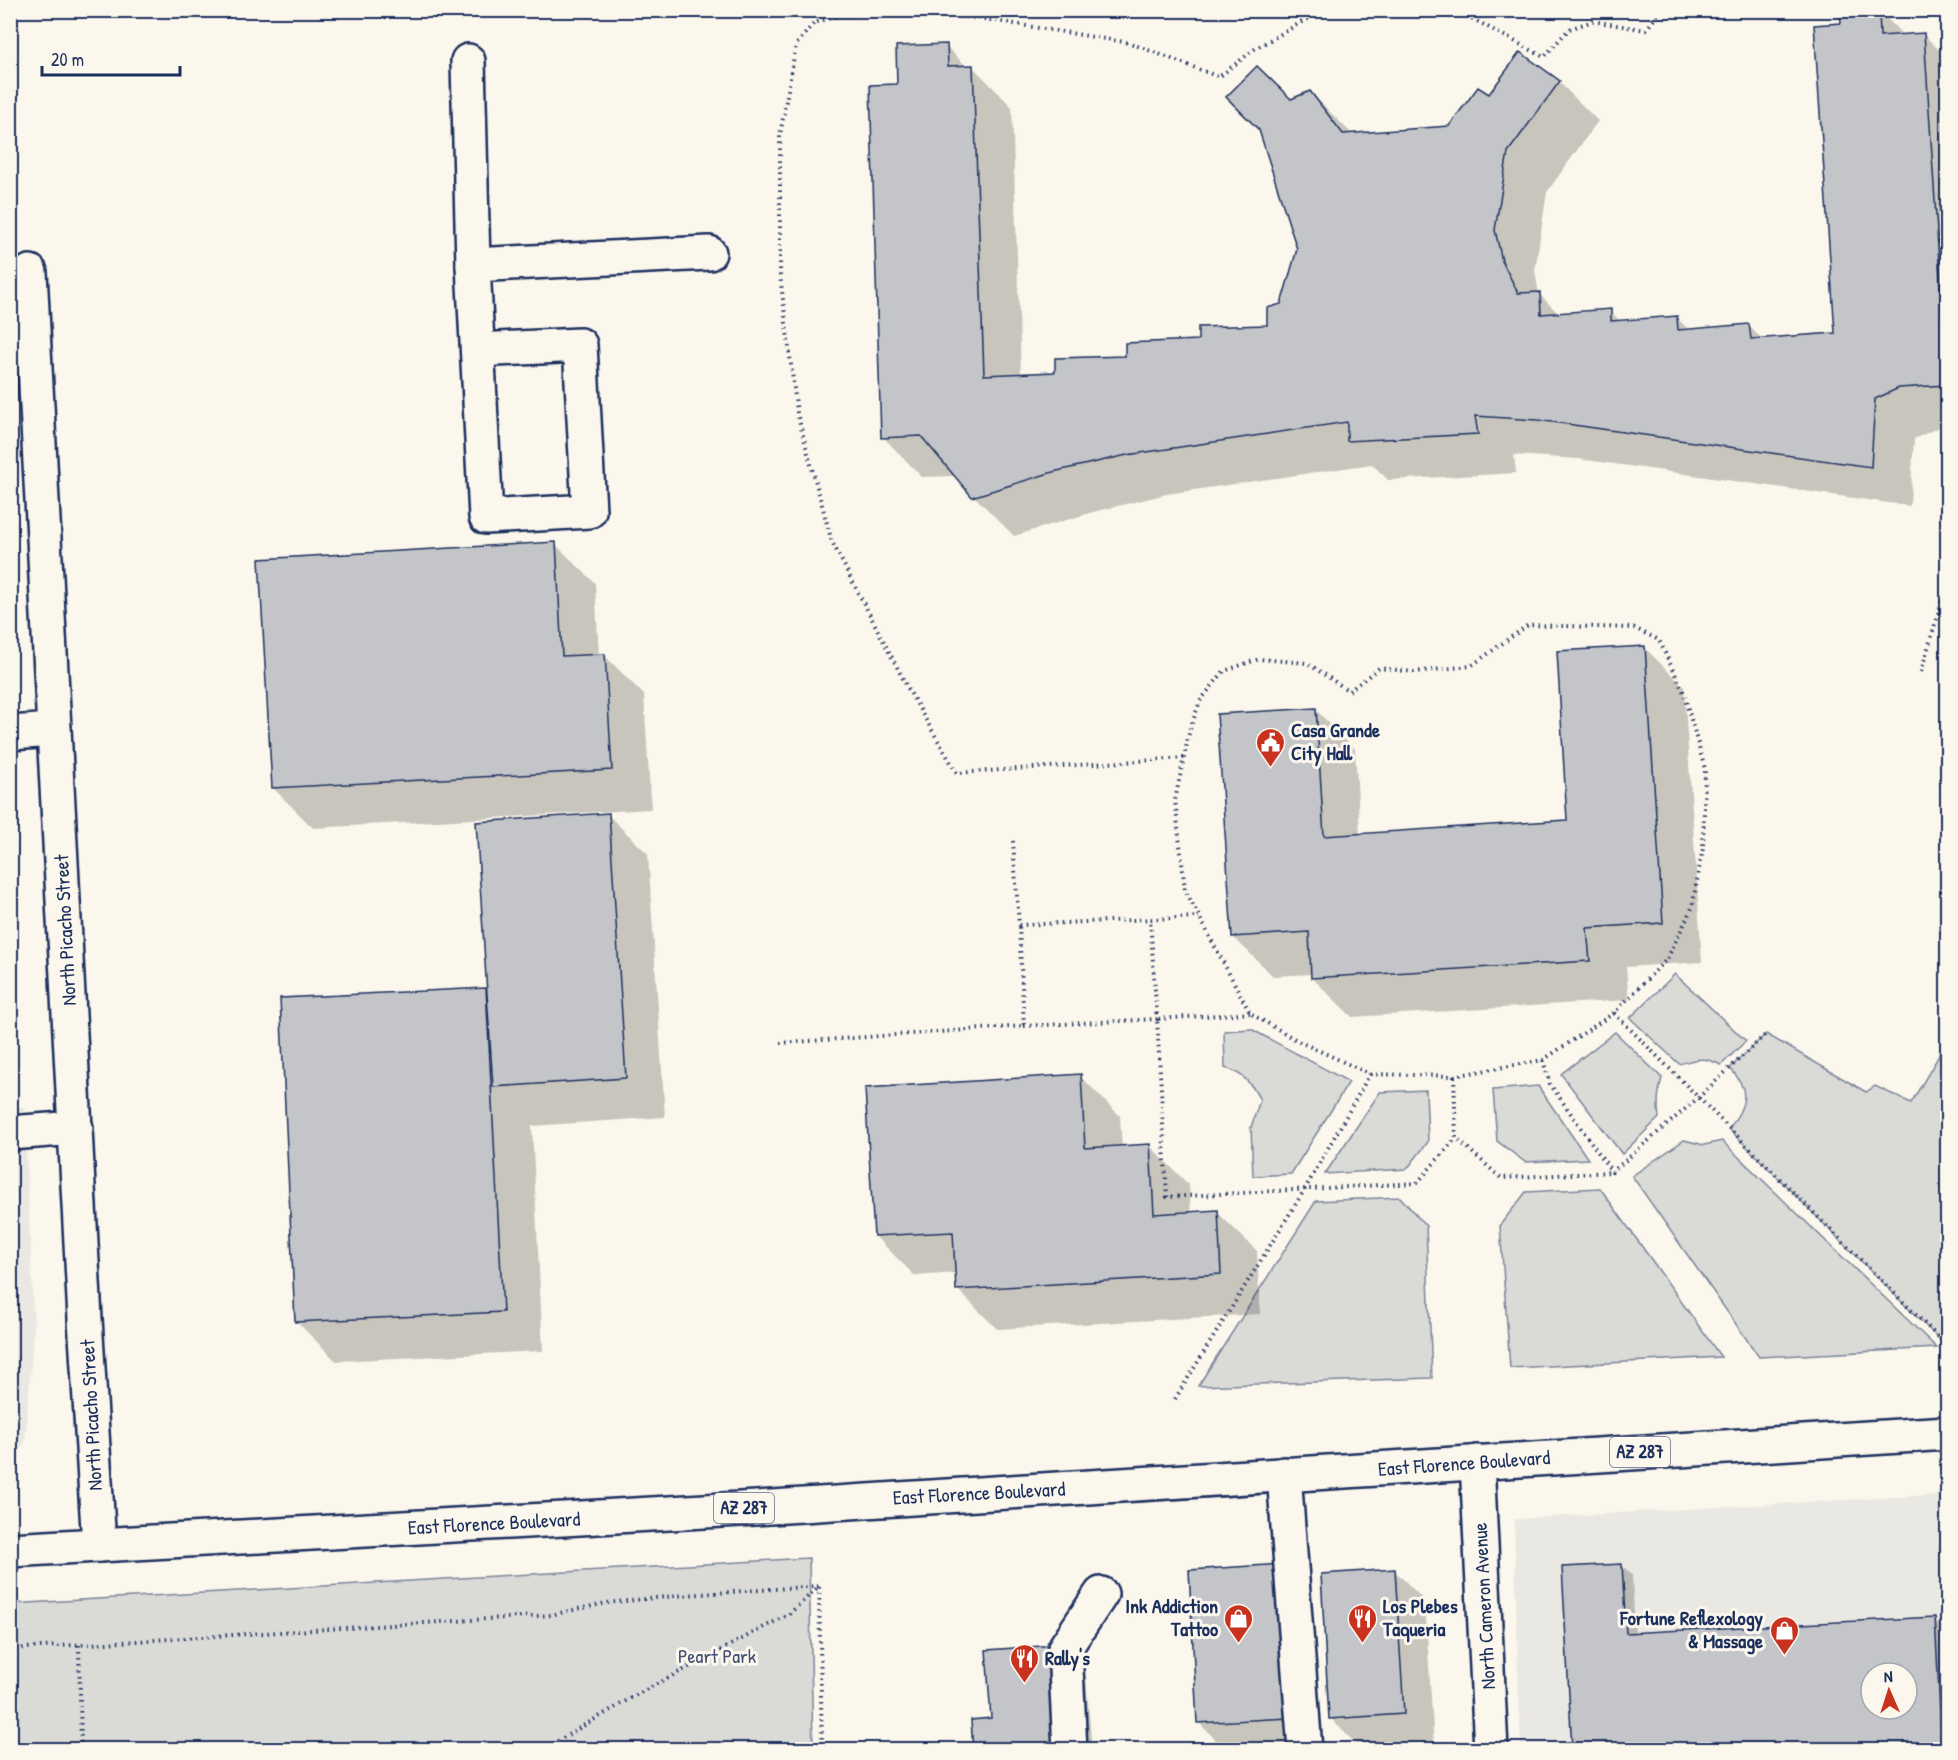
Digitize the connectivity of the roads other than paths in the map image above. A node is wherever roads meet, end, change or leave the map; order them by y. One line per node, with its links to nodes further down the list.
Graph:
1 (468, 61): 3 (main road)
2 (709, 253): 3 (main road)
3 (473, 265): 5 (main road)
4 (30, 272): 6 (main road, North Picacho Street)
5 (478, 350): 5 (main road)
6 (54, 730): 7 (main road); 8 (main road, North Picacho Street)
7 (10, 733)
8 (76, 1128): 9 (main road); 13 (main road, North Picacho Street)
9 (10, 1132)
10 (1947, 1433): 11 (main road, East Florence Boulevard / AZ 287)
11 (1477, 1462): 12 (main road, East Florence Boulevard / AZ 287); 18 (main road, North Cameron Avenue)
12 (1284, 1474): 13 (main road, East Florence Boulevard / AZ 287); 17 (main road)
13 (99, 1545): 14 (main road, East Florence Boulevard / AZ 287)
14 (10, 1550)
15 (1101, 1594): 16 (main road)
16 (1070, 1749)
17 (1305, 1749)
18 (1491, 1749)

